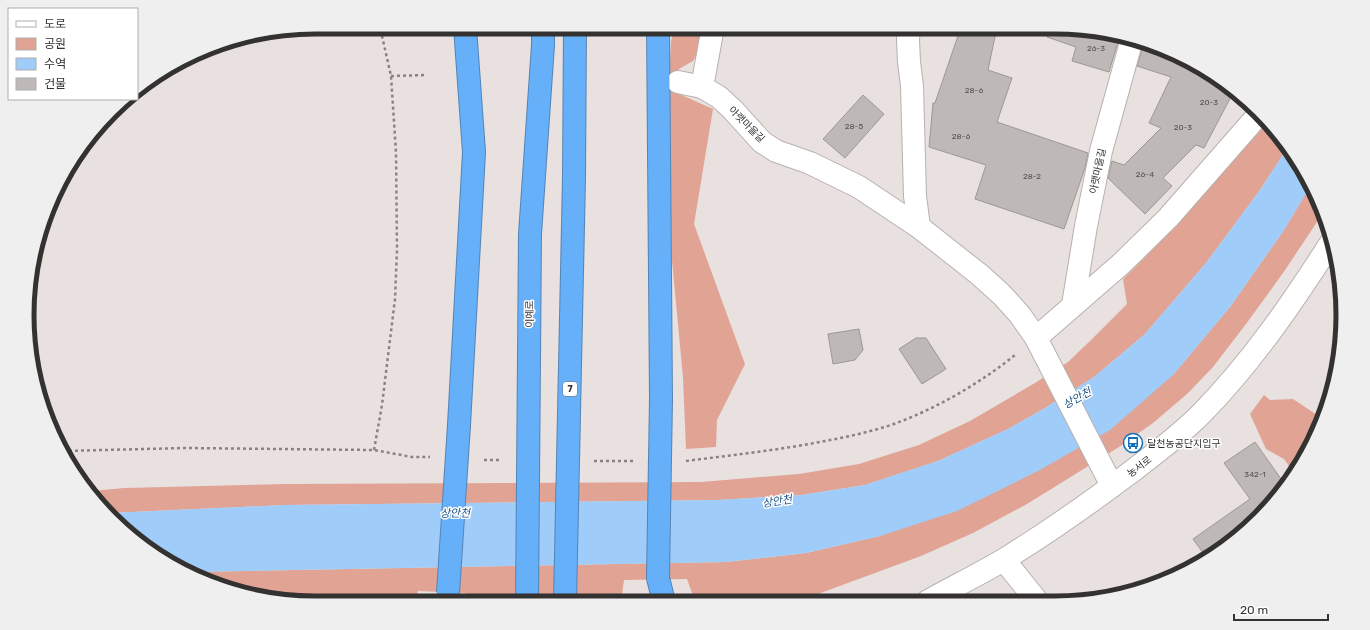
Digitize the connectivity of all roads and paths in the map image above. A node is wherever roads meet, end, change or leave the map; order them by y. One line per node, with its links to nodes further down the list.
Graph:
1 (382, 34): 10 (path)
2 (466, 34): 22 (highway, bridge)
3 (543, 34): 23 (highway, 이예로, bridge)
4 (575, 34): 24 (highway, 7, bridge)
5 (658, 34): 21 (highway, bridge)
6 (712, 34): 12 (street)
7 (908, 34): 14 (street)
8 (1130, 45): 16 (street, 아랫마을길)
9 (426, 74): 10 (path)
10 (392, 76): 18 (path)
11 (678, 82): 12 (street, 아랫마을길)
12 (702, 87): 14 (street, 아랫마을길)
13 (1256, 118): 16 (street)
14 (919, 227): 17 (street, 아랫마을길)
15 (1328, 248): 19 (street, 농서로)
16 (1074, 305): 17 (street)
17 (1040, 346): 19 (street, 아랫마을길)
18 (374, 450)
19 (1112, 486): 20 (street, 농서로)
20 (1004, 560): 27 (street, 농서로); 28 (street)
21 (658, 578): 25 (highway); 26 (highway)
22 (447, 596)
23 (527, 596)
24 (565, 596)
25 (658, 596)
26 (662, 596)
27 (937, 596)
28 (1033, 596)

